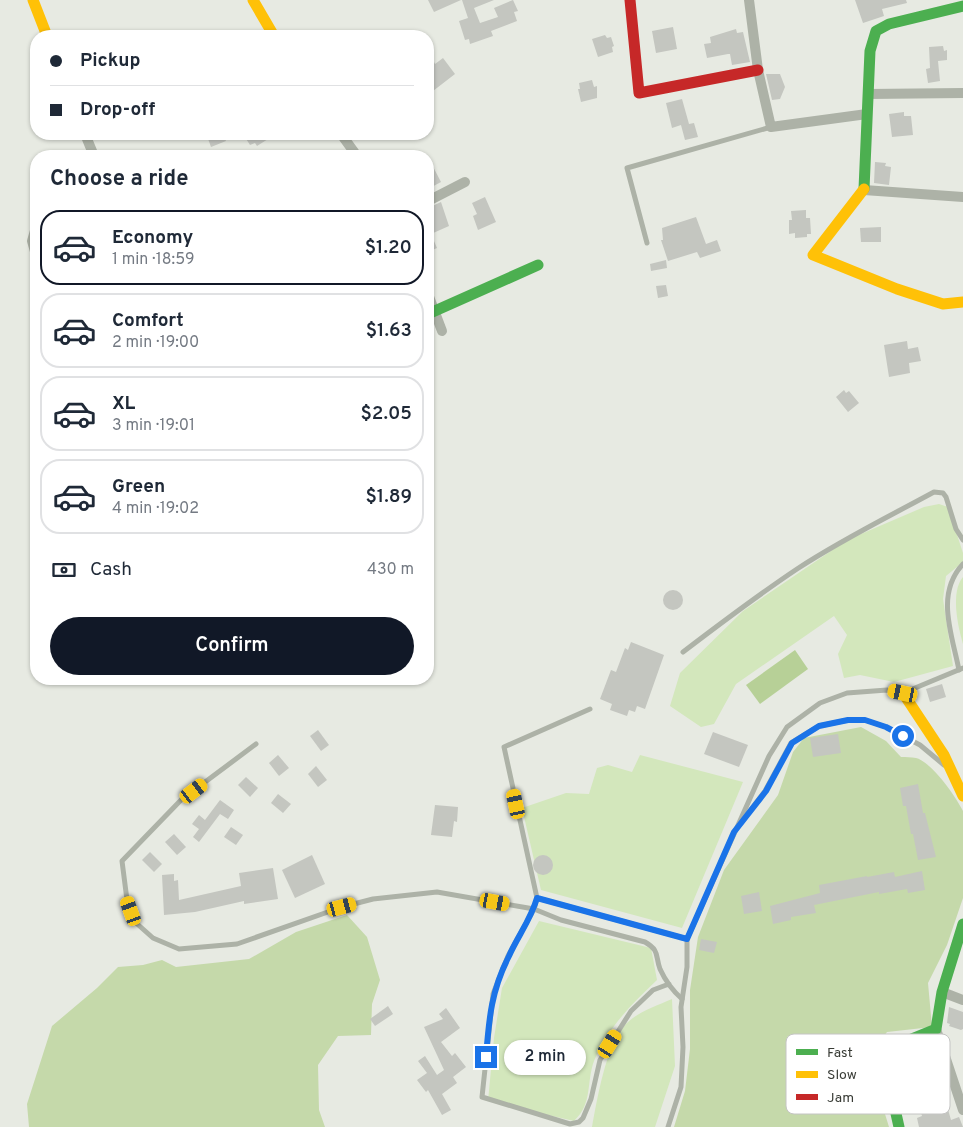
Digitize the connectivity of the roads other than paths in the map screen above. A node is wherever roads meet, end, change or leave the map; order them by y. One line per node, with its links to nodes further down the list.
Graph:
1 (33, 0): 6 (street)
2 (254, 0): 7 (street)
3 (630, 0): 8 (street)
4 (749, 0): 8 (street)
5 (963, 6): 10 (street)
6 (45, 30)
7 (269, 30)
8 (758, 70): 12 (street)
9 (963, 93): 10 (street)
10 (868, 94): 11 (street)
11 (867, 114): 12 (street); 14 (street)
12 (772, 127): 17 (lane)
13 (465, 182): 16 (street)
14 (864, 190): 15 (street); 19 (street)
15 (963, 197)
16 (434, 198)
17 (647, 243)
18 (538, 265): 20 (street)
19 (963, 302)
20 (434, 311)
21 (434, 317): 22 (street)
22 (442, 331)
23 (963, 540): 25 (lane)
24 (963, 564): 26 (lane)
25 (683, 652)
26 (961, 669): 27 (lane)
27 (903, 693): 30 (street); 32 (lane)
28 (590, 710): 33 (lane)
29 (256, 744): 34 (lane)
30 (955, 775): 31 (street); 32 (lane)
31 (963, 796)
32 (734, 832): 36 (lane)
33 (537, 898): 34 (lane); 36 (lane)
34 (534, 909): 37 (lane); 37 (lane)
35 (963, 924): 38 (street)
36 (687, 939): 39 (lane)
37 (669, 984): 39 (lane)
38 (942, 992): 40 (street); 41 (street)
39 (682, 999): 47 (lane)
40 (963, 1000)
41 (936, 1029): 42 (street); 43 (street)
42 (924, 1034)
43 (938, 1034)
44 (950, 1071): 45 (street)
45 (963, 1110)
46 (896, 1114): 48 (street)
47 (668, 1127)
48 (899, 1127)

